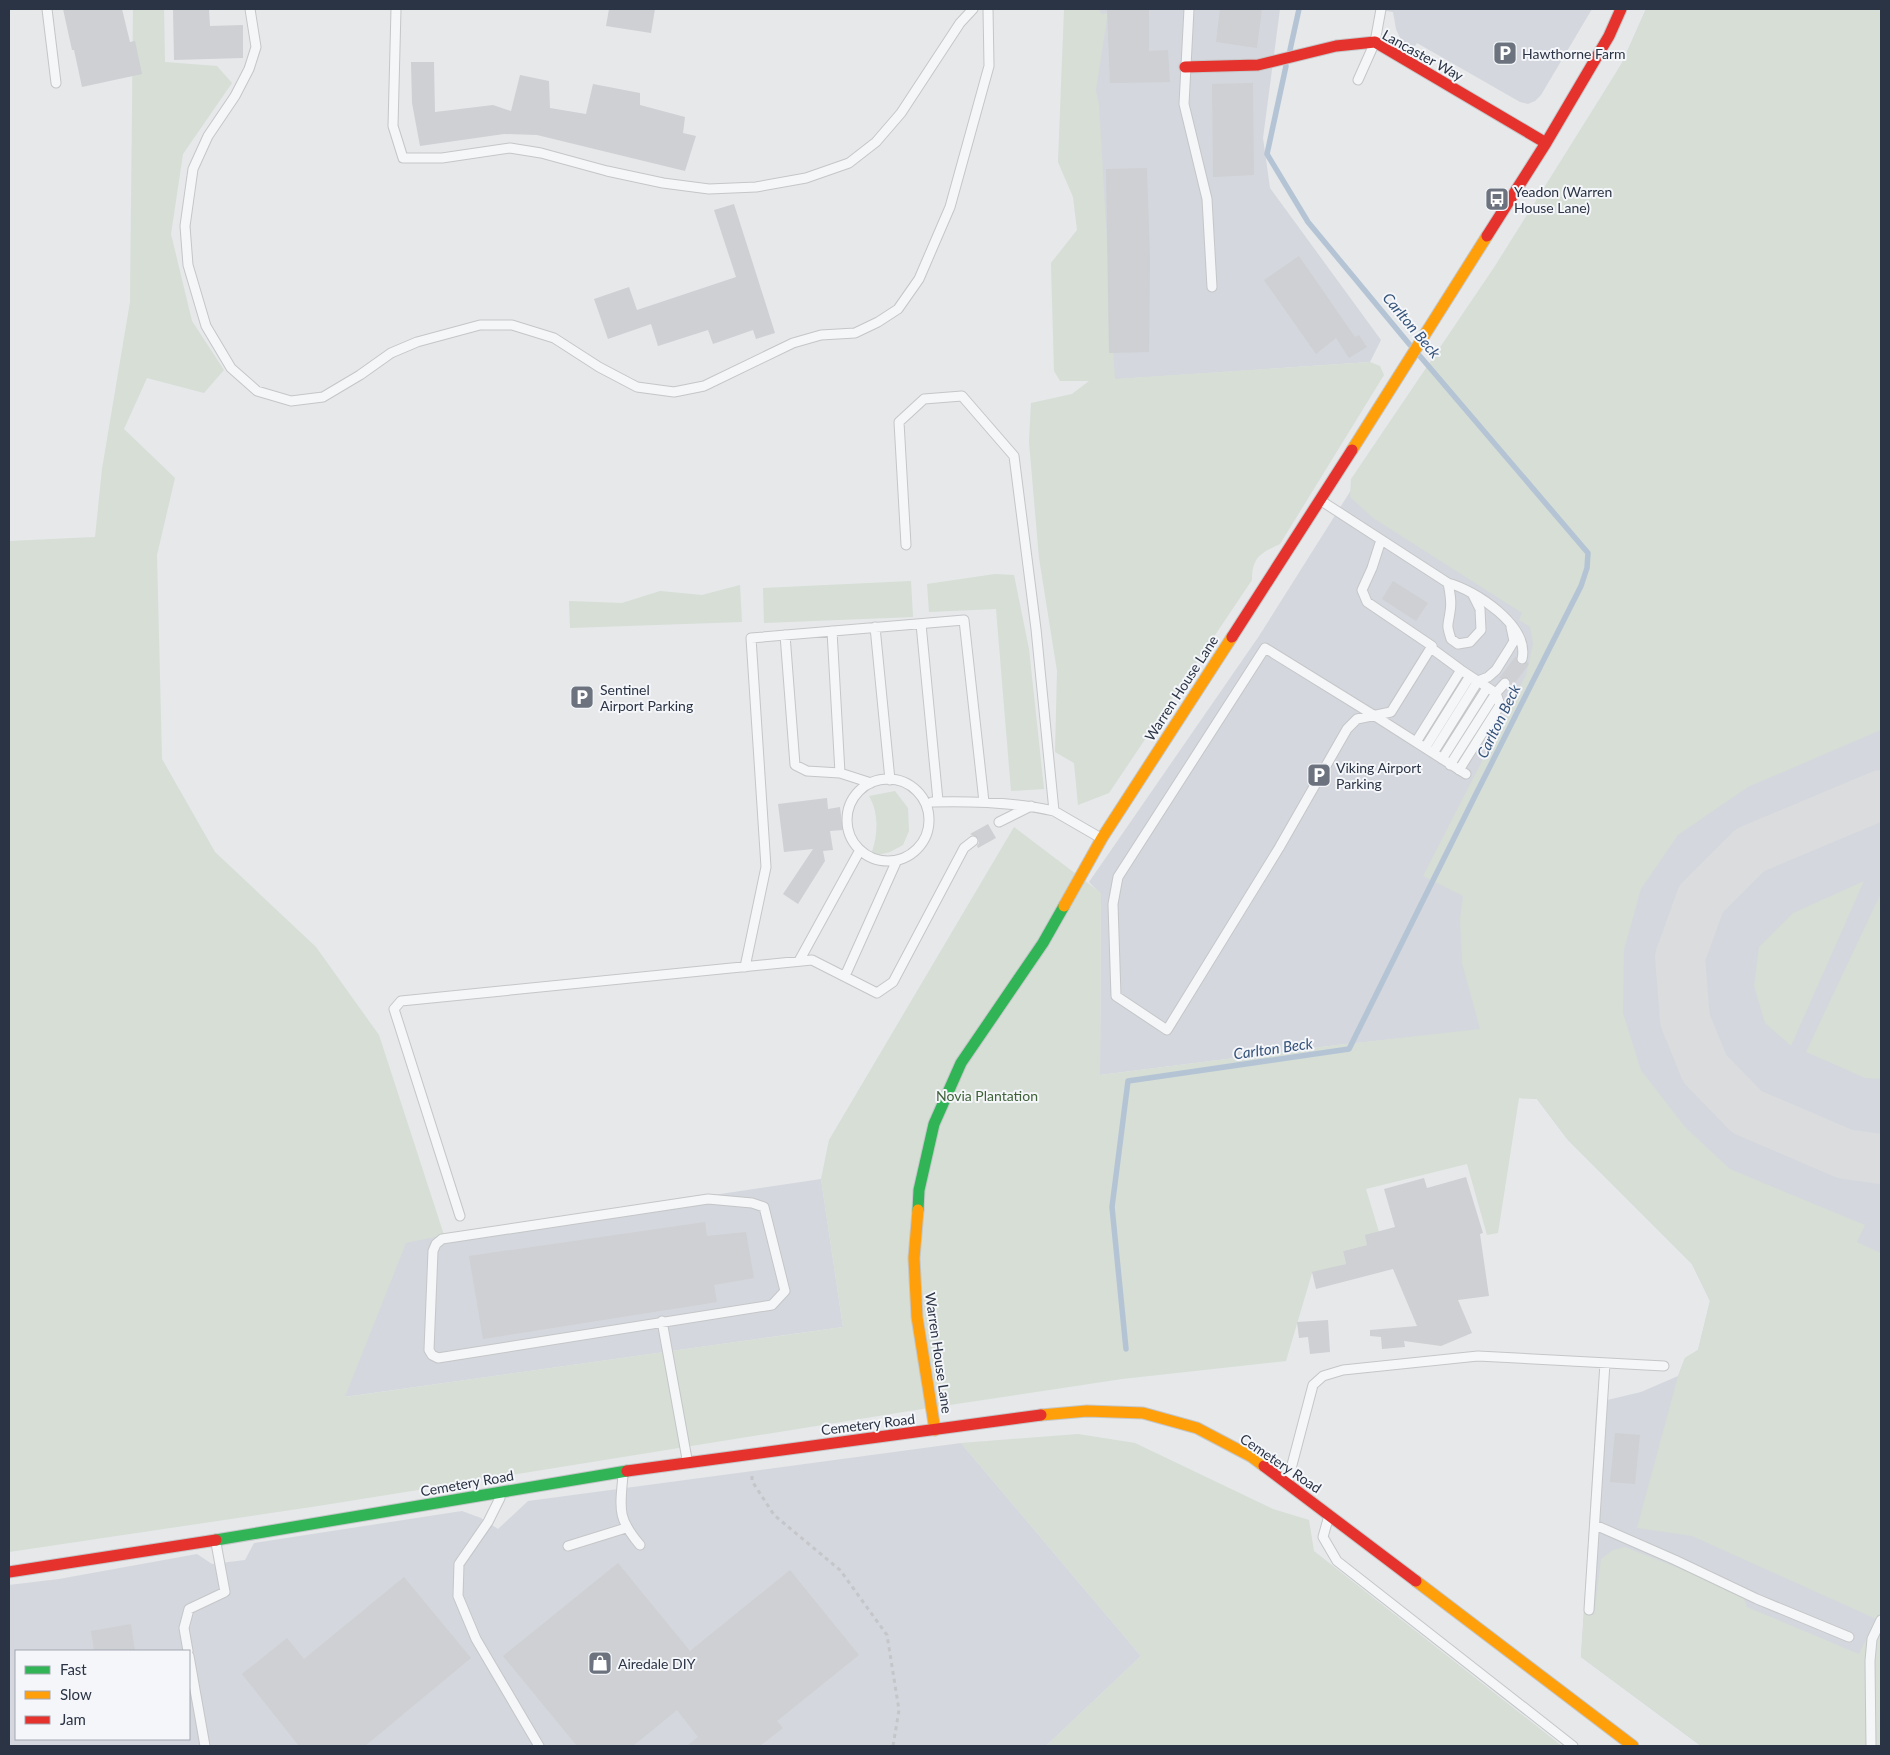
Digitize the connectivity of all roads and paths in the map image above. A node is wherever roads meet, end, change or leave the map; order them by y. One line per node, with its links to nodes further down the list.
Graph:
1 (47, 9): 12 (lane)
2 (250, 9): 5 (lane)
3 (396, 9): 4 (lane)
4 (973, 9)
5 (988, 9)
6 (1189, 9): 10 (lane)
7 (1381, 9): 9 (lane)
8 (1622, 9): 13 (street, Warren House Lane)
9 (1375, 42): 10 (street, Lancaster Way); 11 (lane); 13 (street, Lancaster Way)
10 (1185, 66): 14 (lane)
11 (1358, 80)
12 (56, 83)
13 (1546, 143): 15 (street, Warren House Lane)
14 (1212, 287)
15 (1321, 500): 16 (lane); 46 (street, Warren House Lane)
16 (1381, 540): 18 (lane); 25 (lane)
17 (906, 545): 44 (lane)
18 (1448, 584): 19 (lane); 19 (lane)
19 (1473, 595): 21 (lane)
20 (921, 624): 22 (lane); 41 (lane); 42 (lane)
21 (1511, 624): 26 (lane); 28 (lane)
22 (875, 627): 23 (lane); 38 (lane)
23 (832, 631): 24 (lane); 37 (lane)
24 (785, 635): 37 (lane); 51 (lane)
25 (1431, 648): 27 (lane); 32 (lane)
26 (1522, 659)
27 (1461, 670): 28 (lane); 33 (lane)
28 (1474, 678): 30 (lane); 34 (lane)
29 (1505, 683): 31 (lane)
30 (1487, 688): 31 (lane); 35 (lane)
31 (1496, 693): 36 (lane); 36 (lane)
32 (1376, 716): 32 (lane); 33 (lane)
33 (1416, 742): 34 (lane)
34 (1429, 751): 35 (lane)
35 (1442, 759): 36 (lane)
36 (1450, 765)
37 (840, 773): 39 (lane)
38 (890, 780): 39 (lane); 40 (lane)
39 (871, 783): 48 (lane)
40 (924, 802): 41 (lane); 49 (lane)
41 (938, 802): 42 (lane)
42 (984, 802): 43 (lane)
43 (1031, 806): 44 (lane); 45 (lane)
44 (1054, 811): 46 (lane)
45 (999, 822)
46 (1102, 838): 57 (street, Warren House Lane)
47 (973, 841): 52 (lane)
48 (860, 850): 49 (lane); 50 (lane)
49 (897, 860): 52 (lane)
50 (799, 961): 51 (lane); 52 (lane)
51 (745, 966): 53 (lane)
52 (845, 976)
53 (460, 1216)
54 (662, 1322): 54 (lane); 59 (lane)
55 (1605, 1363): 56 (lane); 61 (lane); 64 (lane)
56 (1664, 1366)
57 (935, 1430): 58 (street, Cemetery Road); 61 (street, Cemetery Road)
58 (749, 1454): 59 (street, Cemetery Road); 79 (path)
59 (687, 1462): 60 (street, Cemetery Road)
60 (623, 1472): 62 (street, Cemetery Road); 65 (lane)
61 (1287, 1482): 63 (street, Cemetery Road)
62 (502, 1493): 66 (street, Cemetery Road); 78 (lane)
63 (1329, 1515): 80 (lane); 81 (street, Cemetery Road)
64 (1595, 1525): 70 (lane); 72 (lane)
65 (626, 1528): 67 (lane); 68 (lane)
66 (216, 1540): 69 (street, Cemetery Road); 73 (lane)
67 (640, 1545)
68 (568, 1546)
69 (9, 1572)
70 (1590, 1610)
71 (1881, 1620): 75 (lane)
72 (1849, 1636)
73 (188, 1650)
74 (1881, 1650): 75 (lane)
75 (1871, 1654): 82 (lane)
76 (190, 1662): 77 (lane)
77 (205, 1746)
78 (538, 1746)
79 (893, 1746)
80 (1573, 1746)
81 (1633, 1746)
82 (1871, 1746)

